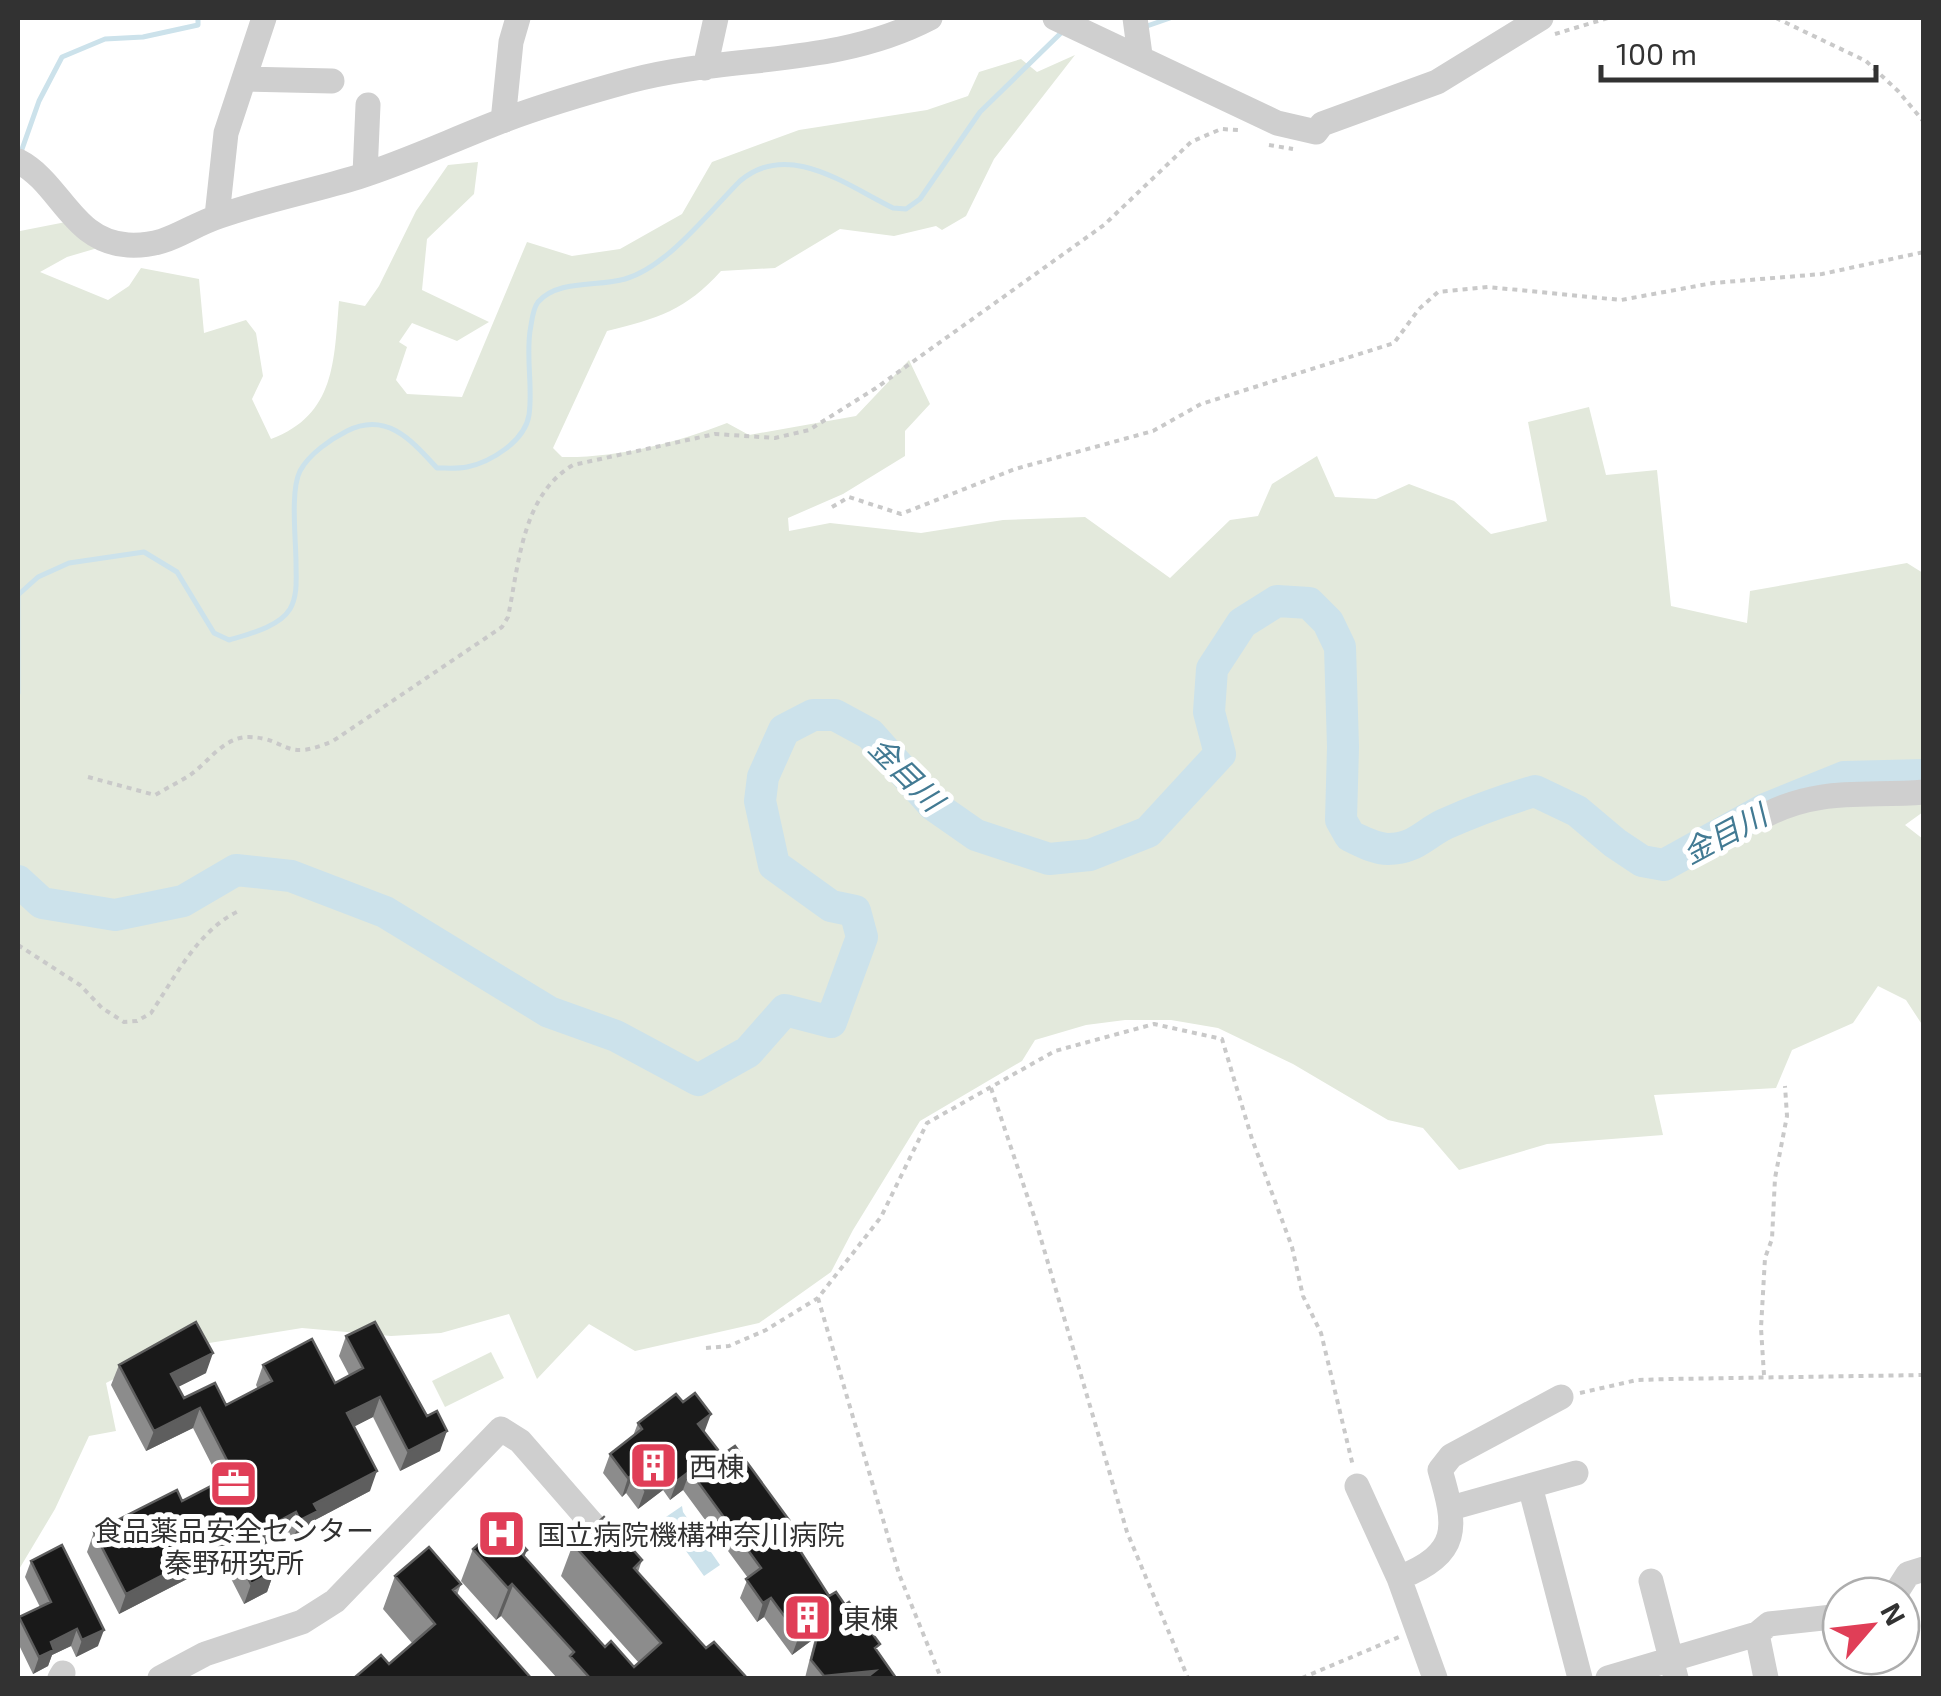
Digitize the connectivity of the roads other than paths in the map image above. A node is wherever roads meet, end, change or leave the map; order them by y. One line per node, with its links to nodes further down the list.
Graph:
1 (264, 18): 10 (street)
2 (518, 18): 13 (street)
3 (716, 18): 9 (street)
4 (930, 18): 9 (street)
5 (1055, 18): 8 (street)
6 (1135, 18): 8 (street)
7 (1541, 18): 8 (street)
8 (1140, 55)
9 (705, 68): 13 (street)
10 (244, 78): 11 (street); 16 (street)
11 (332, 81)
12 (368, 104): 15 (street)
13 (503, 120): 15 (street)
14 (24, 164): 16 (street)
15 (365, 174): 16 (street)
16 (217, 216)
17 (1924, 792): 18 (street)
18 (1766, 815)
19 (1561, 1397): 23 (street)
20 (1576, 1473): 22 (street)
21 (1357, 1486): 25 (street)
22 (1530, 1486): 23 (street); 32 (street)
23 (1451, 1508): 25 (street)
24 (636, 1575): 30 (street)
25 (1399, 1578): 31 (street)
26 (1651, 1581): 29 (street)
27 (1821, 1618): 28 (street)
28 (1757, 1634): 29 (street); 34 (street)
29 (1674, 1669): 33 (street)
30 (160, 1678)
31 (1434, 1678)
32 (1580, 1678)
33 (1608, 1678)
34 (1766, 1678)

